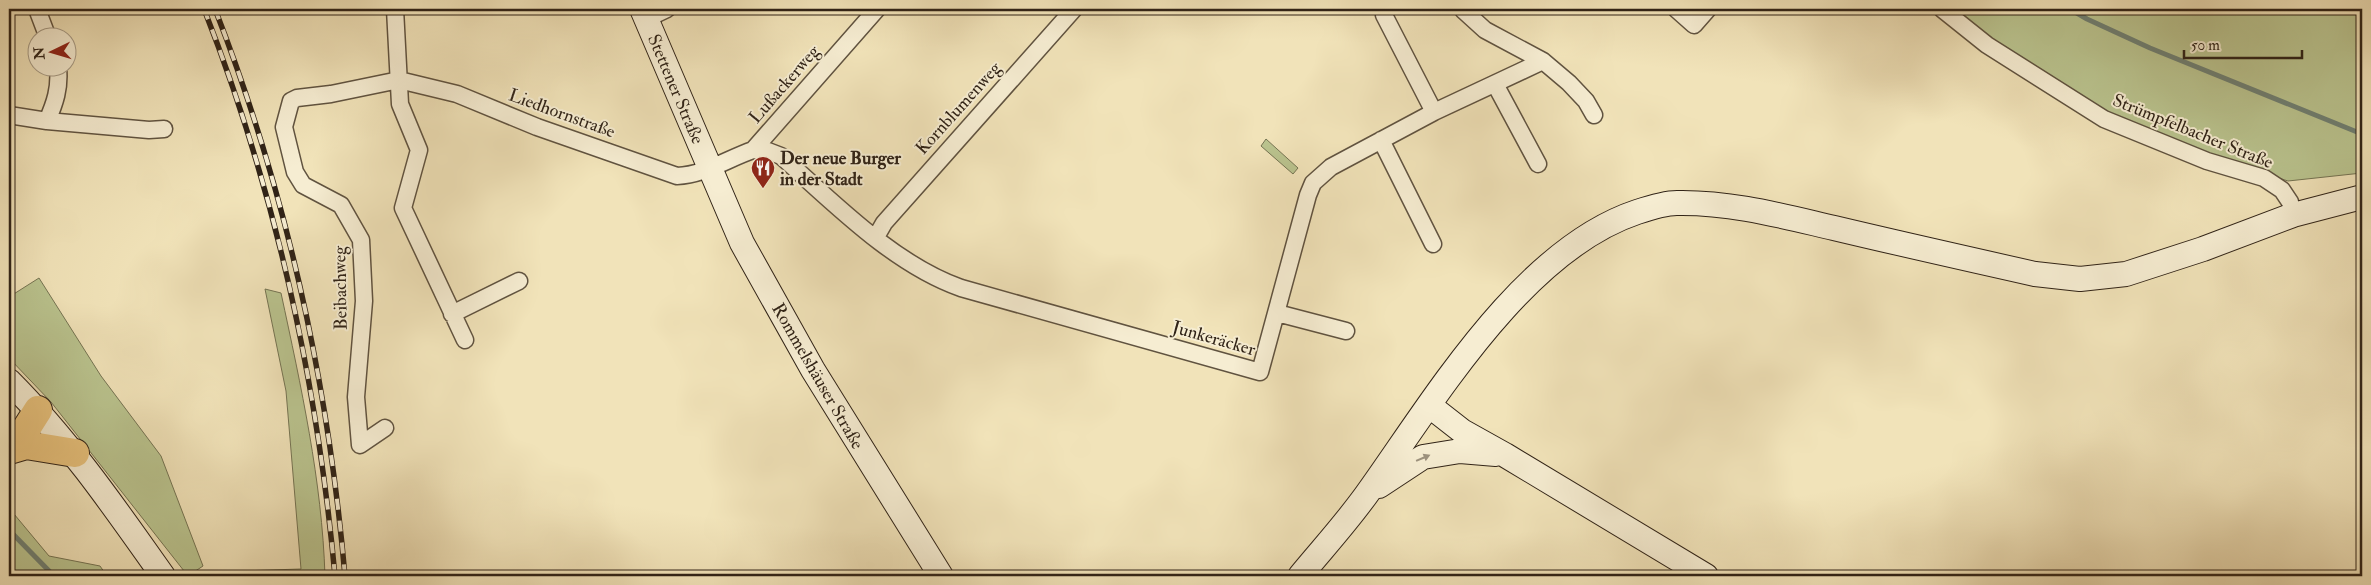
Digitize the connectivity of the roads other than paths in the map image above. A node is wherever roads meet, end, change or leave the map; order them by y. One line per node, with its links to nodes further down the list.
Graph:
1 (37, 9): 11 (street)
2 (395, 9): 14 (street)
3 (876, 9): 23 (street, Lußackerweg)
4 (1074, 9): 28 (street, Kornblumenweg)
5 (1676, 9): 6 (street)
6 (1708, 9)
7 (1942, 9): 27 (street, Strümpfelbacher Straße)
8 (1464, 10): 12 (street)
9 (652, 12): 25 (main road, Stettener Straße)
10 (1384, 15): 17 (street)
11 (44, 28)
12 (1543, 61): 15 (street, Junkeräcker); 19 (street)
13 (59, 78): 20 (street)
14 (399, 80): 16 (street, Liedhornstraße); 25 (street, Liedhornstraße); 32 (street)
15 (1495, 84): 17 (street, Junkeräcker); 24 (street)
16 (291, 101): 39 (street, Beibachweg)
17 (1434, 112): 22 (street, Junkeräcker)
18 (9, 115): 20 (street)
19 (1594, 115)
20 (47, 121): 21 (street)
21 (164, 129)
22 (1380, 140): 29 (street); 31 (street, Junkeräcker)
23 (753, 150): 25 (street, Lußackerweg); 28 (street, Junkeräcker)
24 (1538, 164)
25 (709, 169): 46 (main road, Rommelshäuser Straße)
26 (2362, 198): 27 (main road)
27 (2293, 215): 36 (main road)
28 (876, 237): 31 (street, Junkeräcker)
29 (1433, 244)
30 (519, 281): 32 (street)
31 (1277, 313): 33 (street)
32 (452, 314): 34 (street)
33 (1346, 331)
34 (465, 340)
35 (9, 381): 37 (main road)
36 (1430, 406): 43 (main road); 44 (main road)
37 (38, 410): 38 (highway); 40 (highway); 42 (main road)
38 (9, 419)
39 (385, 428)
40 (9, 442)
41 (9, 450): 42 (highway)
42 (75, 453): 45 (main road)
43 (1505, 455): 44 (main road, one-way to 43); 48 (main road)
44 (1368, 494): 47 (main road)
45 (163, 576)
46 (941, 576)
47 (1300, 576)
48 (1706, 576)

